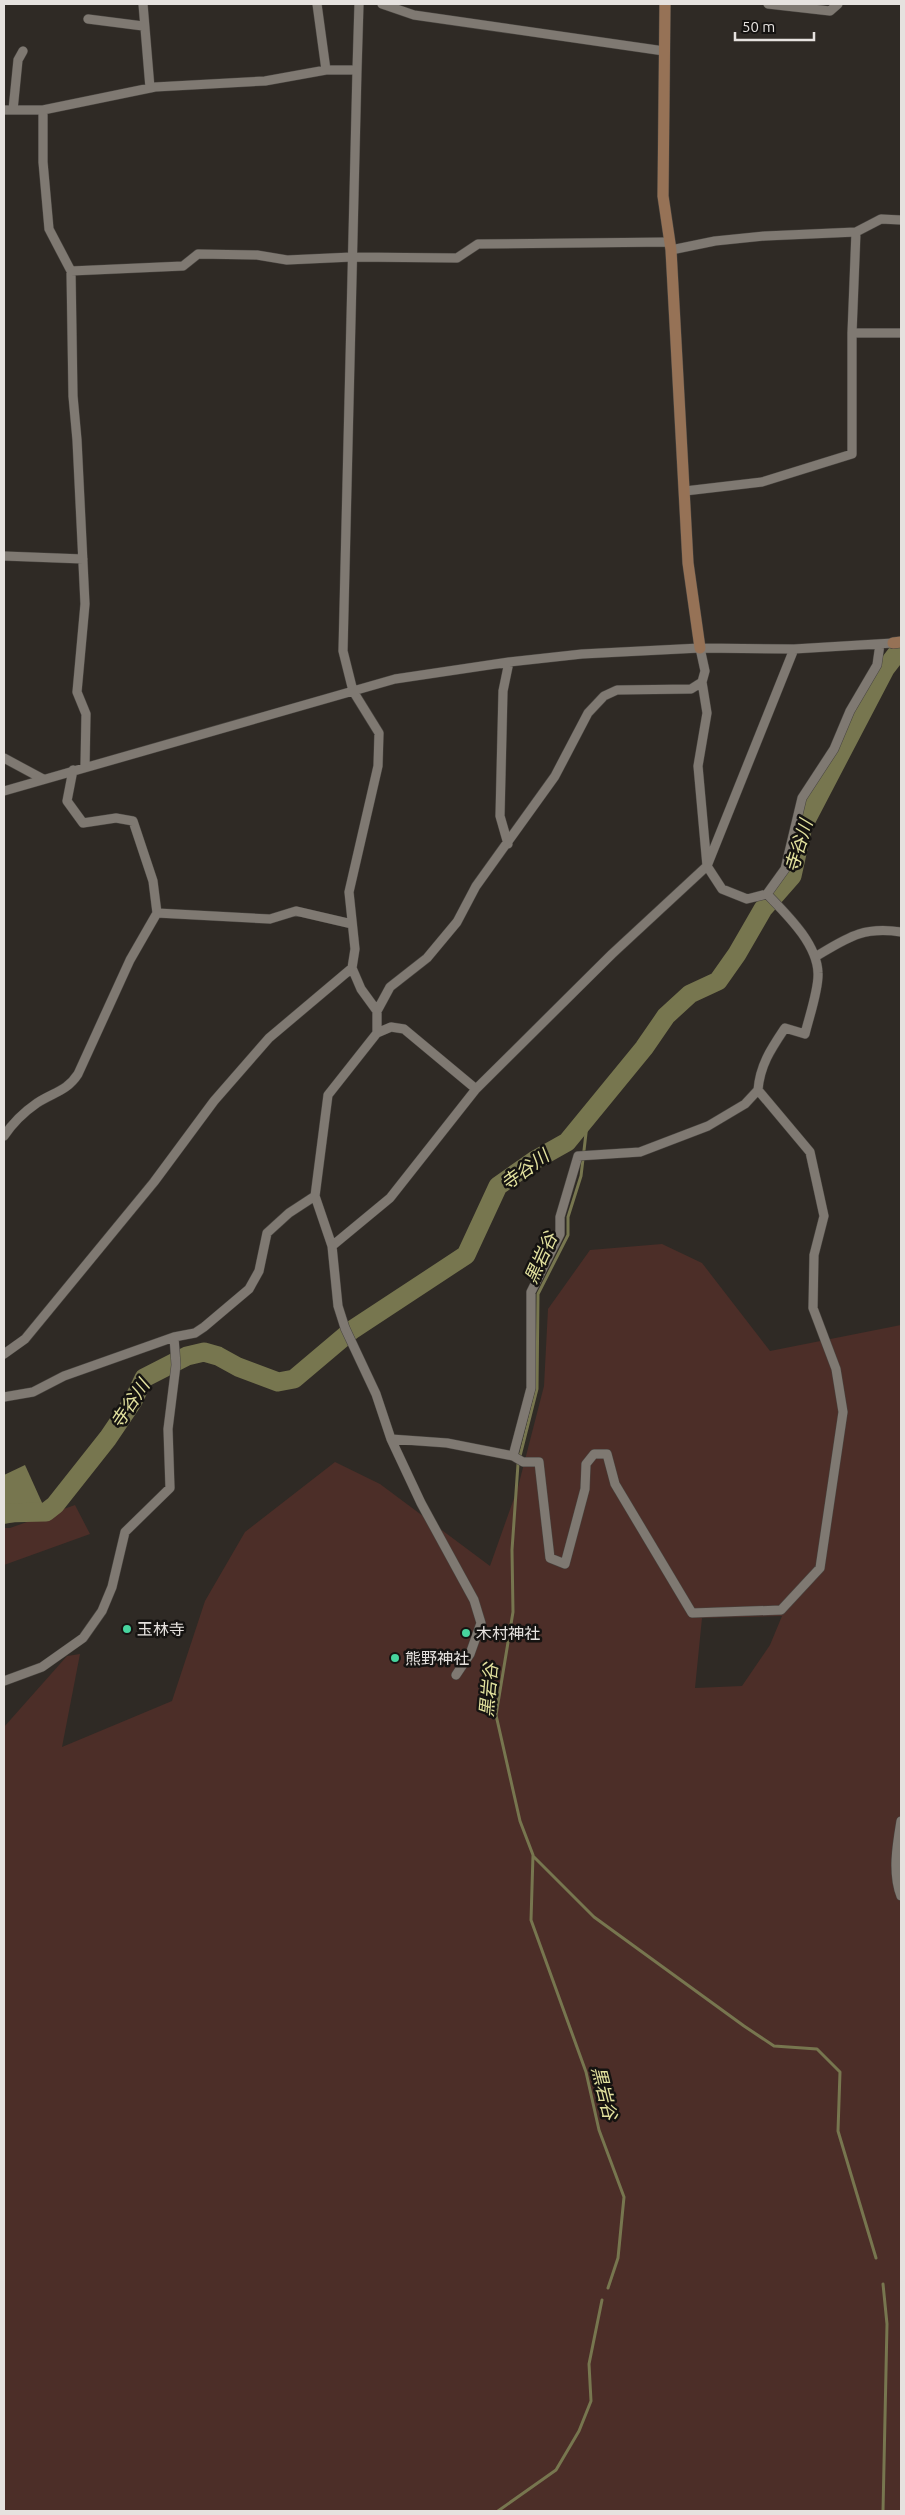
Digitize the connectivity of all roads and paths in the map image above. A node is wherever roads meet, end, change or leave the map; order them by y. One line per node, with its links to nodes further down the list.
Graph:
1 (143, 4): 9 (street)
2 (317, 4): 12 (street)
3 (359, 4): 13 (street)
4 (382, 4): 10 (street)
5 (665, 4): 10 (street)
6 (768, 4): 7 (street)
7 (838, 4)
8 (88, 19): 9 (street)
9 (143, 26): 14 (street)
10 (664, 50): 19 (street)
11 (23, 51): 15 (street)
12 (326, 70): 13 (street); 14 (street)
13 (357, 70): 20 (street)
14 (150, 88): 16 (street)
15 (8, 110): 16 (street)
16 (43, 110): 21 (street)
17 (901, 220): 18 (street)
18 (856, 232): 19 (street); 22 (street)
19 (670, 246): 20 (street); 24 (street)
20 (352, 257): 21 (street); 33 (street)
21 (71, 271): 26 (street)
22 (852, 333): 23 (street); 24 (street)
23 (901, 333)
24 (685, 490): 29 (street)
25 (4, 556): 26 (street)
26 (83, 559): 35 (street)
27 (897, 643): 28 (street)
28 (880, 644): 30 (street); 41 (street)
29 (700, 648): 30 (street); 31 (street); 32 (street)
30 (794, 649): 40 (street)
31 (509, 662): 33 (street); 39 (street)
32 (702, 682): 39 (street); 40 (street)
33 (353, 691): 35 (street); 43 (street)
34 (4, 758): 37 (street)
35 (85, 766): 36 (street)
36 (73, 770): 37 (street); 42 (street)
37 (43, 779): 38 (street)
38 (4, 791)
39 (508, 844): 47 (street)
40 (707, 866): 41 (street); 49 (street)
41 (767, 894): 45 (street)
42 (157, 913): 43 (street); 51 (street)
43 (352, 924): 46 (street)
44 (901, 932): 45 (street)
45 (815, 957): 50 (street)
46 (352, 968): 47 (street); 55 (street)
47 (377, 1011): 48 (street)
48 (377, 1033): 49 (street); 52 (street)
49 (476, 1089): 53 (street)
50 (758, 1090): 58 (street); 58 (street)
51 (4, 1136)
52 (315, 1196): 53 (street); 54 (street)
53 (332, 1246): 57 (street)
54 (174, 1337): 56 (street); 60 (street)
55 (4, 1354)
56 (4, 1397)
57 (391, 1440): 58 (street); 59 (street)
58 (513, 1457)
59 (456, 1674)
60 (4, 1681)
61 (901, 1821): 62 (street)
62 (901, 1896)

